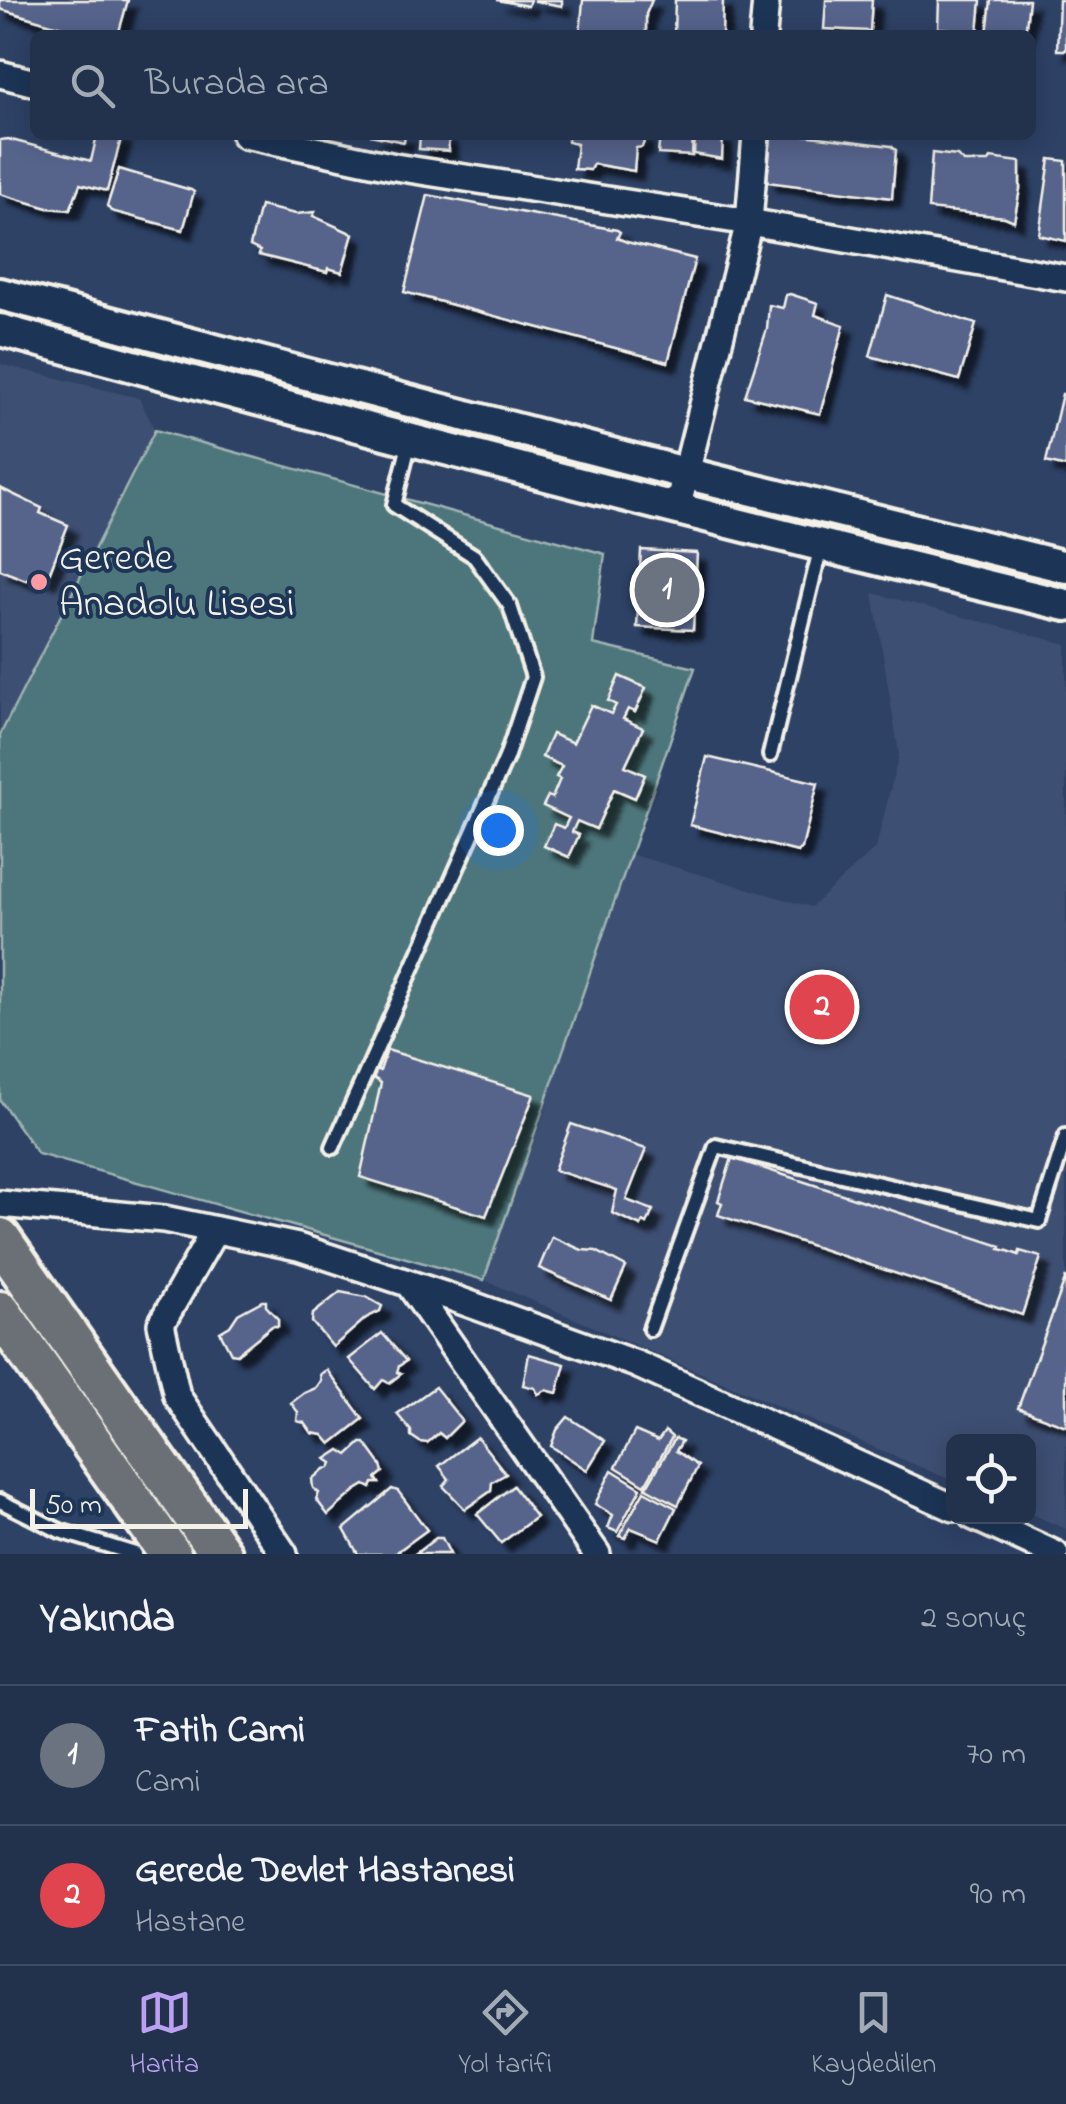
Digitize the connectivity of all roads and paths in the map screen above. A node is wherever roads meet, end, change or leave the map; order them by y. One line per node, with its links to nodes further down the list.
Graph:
1 (766, 0): 2 (street)
2 (763, 30)
3 (0, 74): 4 (street)
4 (30, 82)
5 (269, 140): 7 (street)
6 (756, 140): 7 (street)
7 (749, 222): 8 (street); 12 (street)
8 (1066, 278)
9 (0, 294): 12 (street)
10 (0, 330): 11 (street)
11 (410, 441): 13 (street); 19 (lane)
12 (684, 473): 13 (street); 15 (street)
13 (678, 509): 14 (street)
14 (822, 546): 16 (street); 17 (lane)
15 (1066, 567)
16 (1066, 604)
17 (770, 755)
18 (1066, 1136): 25 (lane)
19 (333, 1146)
20 (0, 1204): 21 (street)
21 (215, 1230): 23 (street); 32 (street)
22 (0, 1238): 31 (highway)
23 (412, 1286): 27 (street); 33 (street)
24 (0, 1312): 30 (highway)
25 (650, 1328)
26 (0, 1501): 29 (lane)
27 (946, 1504)
28 (989, 1524): 34 (street)
29 (135, 1554)
30 (170, 1554)
31 (220, 1554)
32 (284, 1554)
33 (597, 1554)
34 (1055, 1554)

